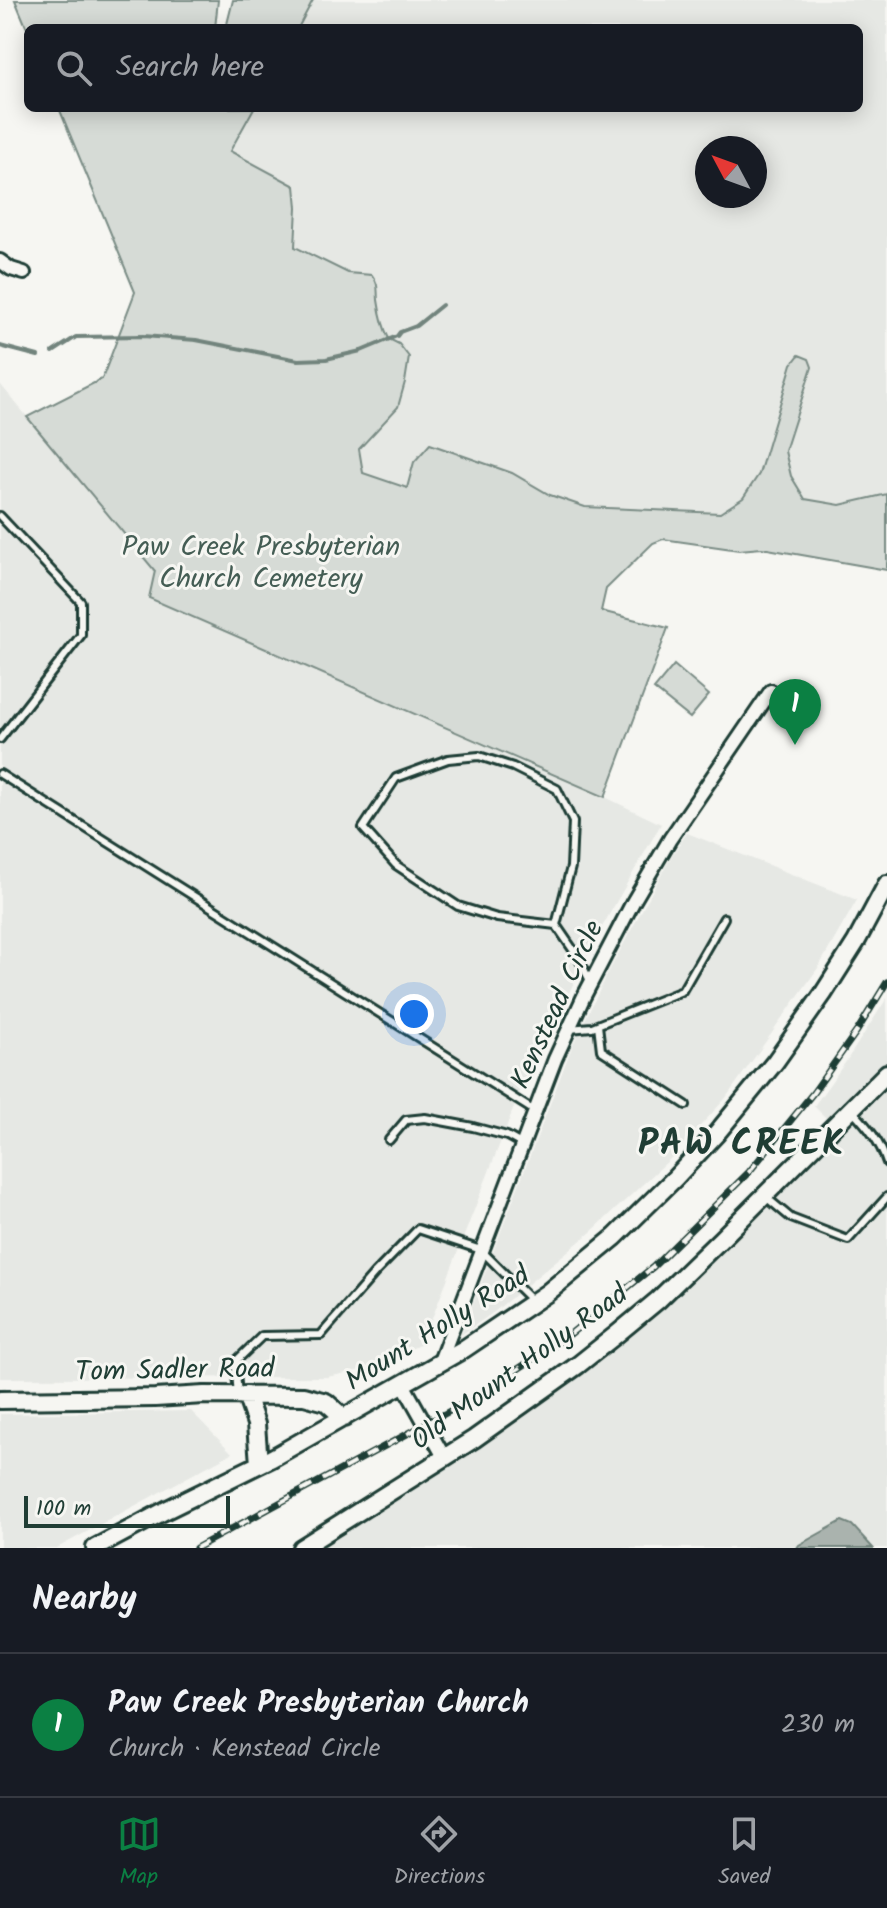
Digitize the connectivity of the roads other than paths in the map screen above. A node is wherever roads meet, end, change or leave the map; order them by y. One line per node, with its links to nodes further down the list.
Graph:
1 (0, 261): 2 (street)
2 (24, 273)
3 (0, 516): 5 (lane)
4 (771, 691): 10 (street, Kenstead Circle)
5 (0, 739)
6 (0, 774): 16 (lane)
7 (887, 884): 23 (street, Mount Holly Road)
8 (724, 918): 11 (lane)
9 (556, 925): 9 (lane); 10 (lane)
10 (591, 983): 12 (street, Kenstead Circle)
11 (598, 1025): 12 (lane); 14 (lane)
12 (569, 1029): 16 (street, Kenstead Circle)
13 (887, 1073): 15 (street, Old Mount Holly Road)
14 (686, 1105)
15 (850, 1109): 19 (lane); 20 (street, Old Mount Holly Road)
16 (536, 1112): 18 (street, Kenstead Circle)
17 (389, 1140): 18 (lane)
18 (523, 1145): 22 (street, Kenstead Circle)
19 (887, 1163)
20 (764, 1195): 21 (lane); 29 (street, Old Mount Holly Road)
21 (887, 1197)
22 (481, 1250): 23 (lane); 24 (street, Kenstead Circle); 26 (lane)
23 (534, 1303): 24 (street, Mount Holly Road)
24 (439, 1364): 25 (street, Mount Holly Road)
25 (403, 1384): 28 (street, Mount Holly Road); 29 (street)
26 (242, 1395): 27 (street, Tom Sadler Road); 28 (street, Tom Sadler Road); 30 (street)
27 (0, 1400)
28 (344, 1418): 30 (street, Mount Holly Road)
29 (444, 1457): 32 (street, Old Mount Holly Road)
30 (259, 1464): 31 (street, Mount Holly Road)
31 (95, 1548)
32 (301, 1548)

